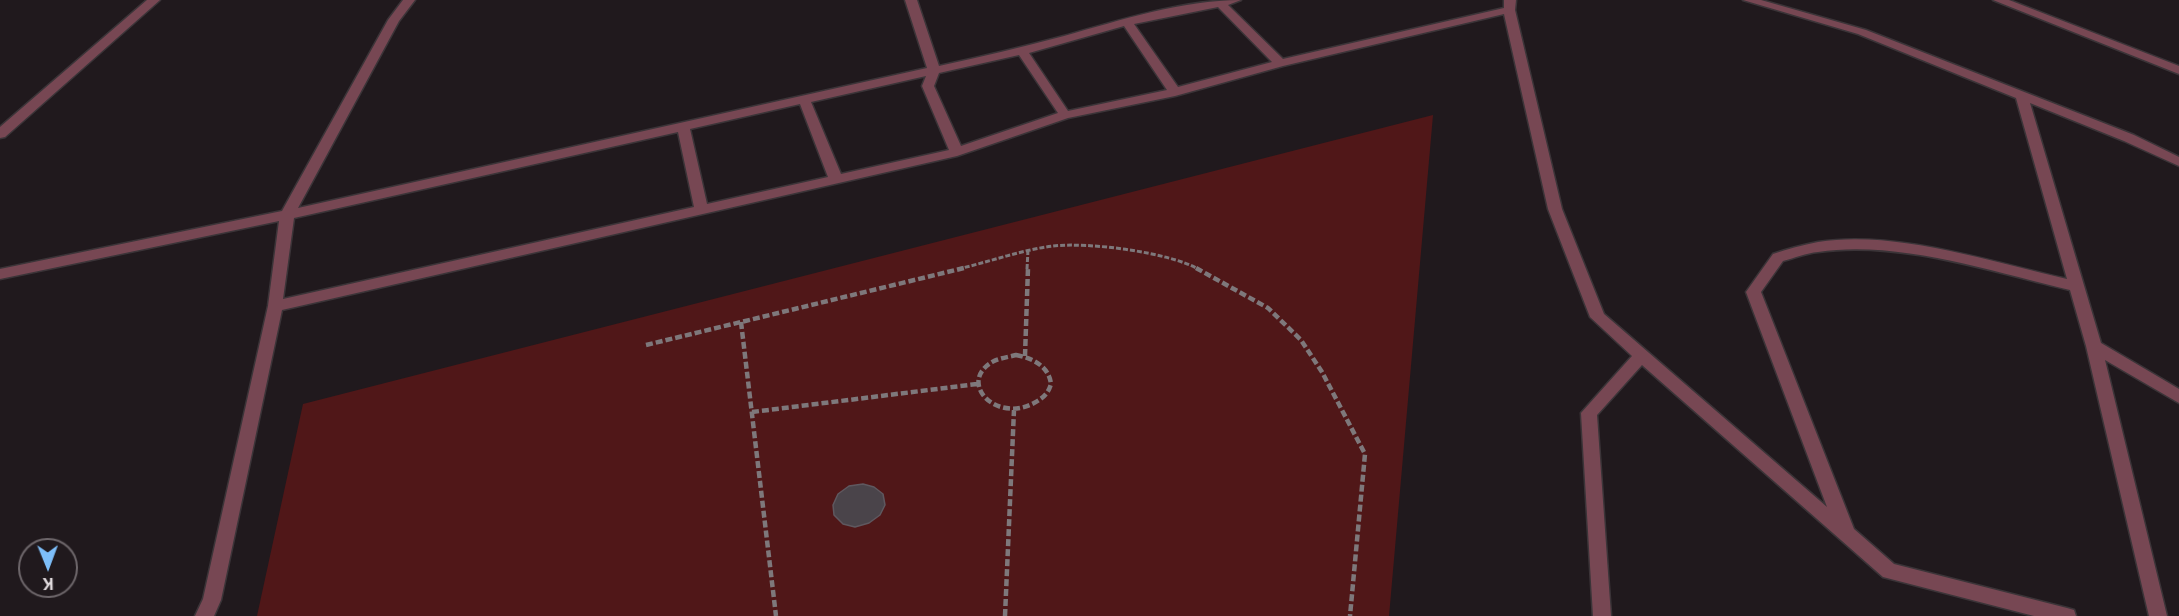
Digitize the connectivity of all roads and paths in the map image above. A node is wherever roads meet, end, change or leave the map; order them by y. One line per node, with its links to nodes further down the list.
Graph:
1 (154, 0): 19 (street)
2 (410, 0): 24 (street)
3 (911, 0): 12 (street)
4 (1235, 0): 7 (street)
5 (1749, 0): 15 (street)
6 (1999, 0): 13 (street)
7 (1221, 4): 9 (street); 11 (street)
8 (1510, 5): 11 (street); 32 (street)
9 (1127, 22): 10 (street); 14 (street)
10 (1022, 51): 12 (street); 17 (street)
11 (1280, 63): 14 (street)
12 (934, 70): 16 (street); 20 (street)
13 (2179, 70)
14 (1175, 92): 17 (street)
15 (2022, 96): 21 (street); 27 (street)
16 (804, 99): 18 (street); 22 (street)
17 (1065, 115): 20 (street)
18 (683, 126): 23 (street); 24 (street)
19 (0, 134)
20 (957, 152): 22 (street)
21 (2179, 162)
22 (836, 179): 23 (street)
23 (701, 209): 28 (street)
24 (287, 215): 26 (street); 28 (street)
25 (1028, 250): 29 (path); 33 (path); 42 (path)
26 (0, 274)
27 (2076, 286): 31 (street); 38 (street)
28 (275, 306): 39 (street)
29 (741, 322): 30 (path); 37 (path)
30 (646, 345)
31 (2094, 346): 35 (street); 45 (street)
32 (1641, 355): 38 (street); 43 (street)
33 (1024, 356): 34 (path); 36 (path)
34 (977, 384): 36 (path); 37 (path)
35 (2179, 397)
36 (1014, 410): 41 (path)
37 (752, 412): 40 (path)
38 (1846, 532): 44 (street)
39 (204, 616)
40 (776, 616)
41 (1005, 616)
42 (1350, 616)
43 (1602, 616)
44 (2067, 616)
45 (2158, 616)

